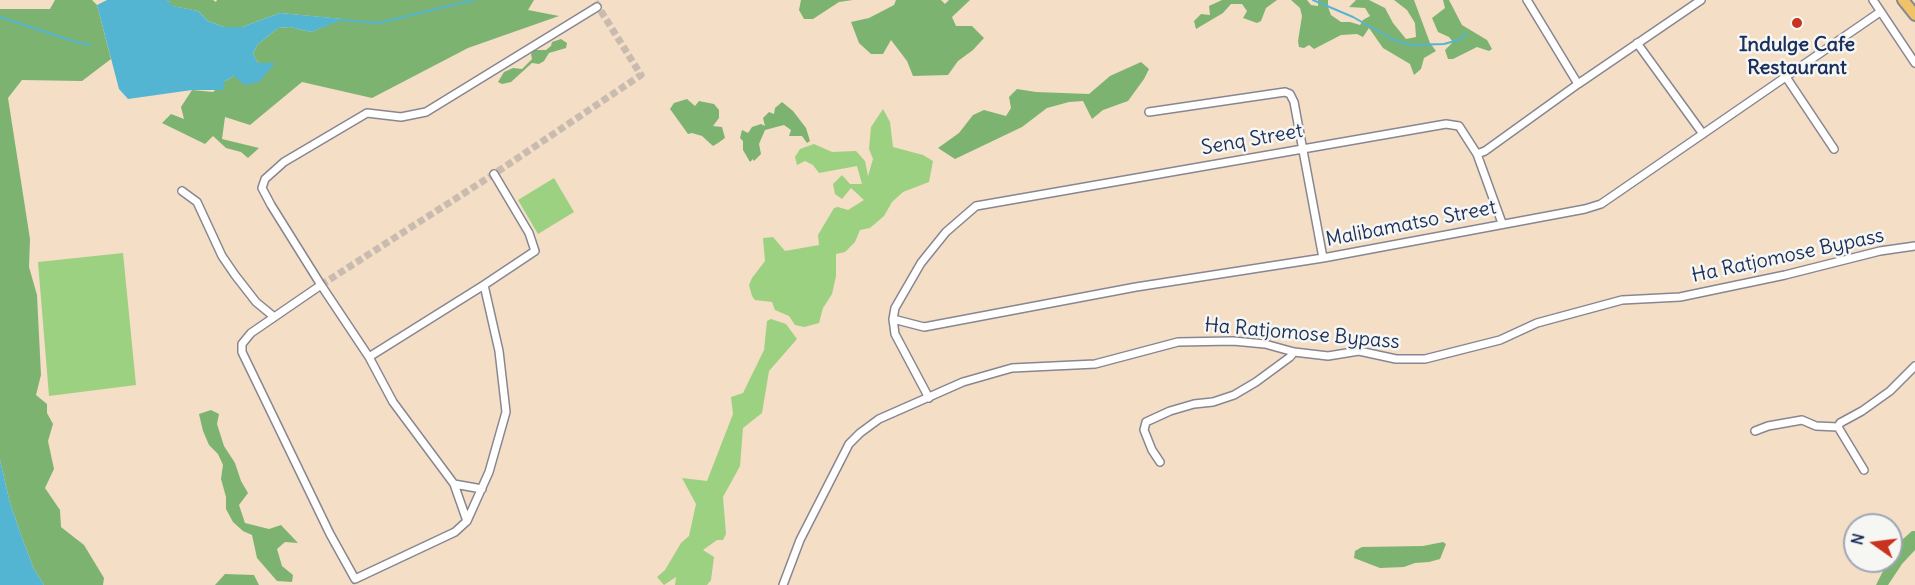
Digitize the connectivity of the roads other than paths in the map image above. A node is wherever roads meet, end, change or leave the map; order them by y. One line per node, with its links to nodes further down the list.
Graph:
1 (1527, 0): 11 (street)
2 (1701, 0): 8 (street)
3 (1873, 0): 6 (street)
4 (1903, 0): 7 (main road)
5 (597, 7): 22 (street)
6 (1880, 12): 9 (street); 10 (street, Malibamatso Street)
7 (1915, 15)
8 (1637, 43): 11 (street); 13 (street)
9 (1915, 63)
10 (1786, 77): 13 (street, Malibamatso Street); 15 (street)
11 (1578, 84): 16 (street)
12 (1149, 112): 14 (street)
13 (1703, 134): 19 (street, Malibamatso Street)
14 (1303, 149): 16 (street, Senq Street); 21 (street); 25 (street, Senq Street)
15 (1834, 149)
16 (1477, 154): 19 (street, Senq Street)
17 (494, 174): 23 (street)
18 (182, 191): 24 (street)
19 (1502, 223): 21 (street, Malibamatso Street)
20 (1915, 246): 26 (street, Ha Ratjomose Bypass)
21 (1323, 258): 25 (street, Malibamatso Street)
22 (321, 285): 24 (street); 27 (street)
23 (484, 285): 27 (street); 35 (street)
24 (273, 316): 36 (street)
25 (893, 319): 29 (street)
26 (1294, 352): 29 (street, Ha Ratjomose Bypass); 32 (street)
27 (369, 357): 34 (street)
28 (1915, 366): 30 (street)
29 (929, 398): 37 (street, Ha Ratjomose Bypass)
30 (1838, 427): 31 (street); 33 (street)
31 (1755, 431)
32 (1160, 462)
33 (1864, 470)
34 (454, 484): 35 (street); 36 (street)
35 (482, 489): 36 (street)
36 (467, 520)
37 (783, 585)

